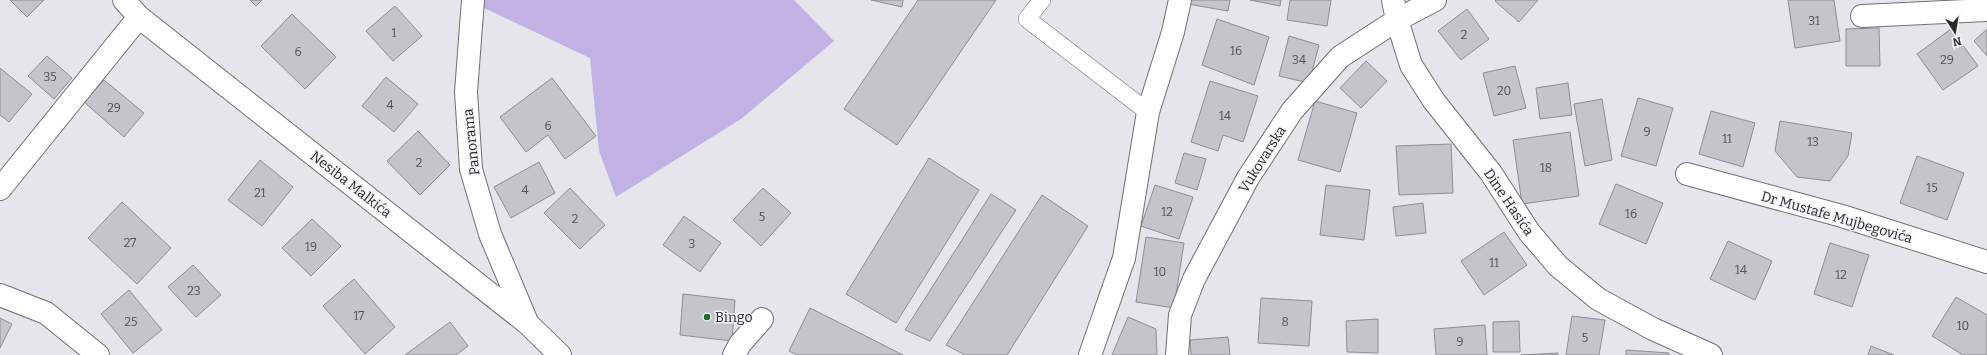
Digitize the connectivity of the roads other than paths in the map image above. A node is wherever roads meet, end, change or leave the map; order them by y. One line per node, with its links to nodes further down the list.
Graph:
1 (124, 0): 9 (street, Nesiba Malkića)
2 (473, 0): 16 (street, Panorama)
3 (1042, 0): 10 (lane)
4 (1180, 0): 10 (street)
5 (1435, 0): 6 (street)
6 (1395, 10): 21 (street, Vukovarska); 22 (street, Dine Hasića)
7 (1987, 10): 8 (street)
8 (1862, 16)
9 (139, 17): 12 (street); 16 (street, Nesiba Malkića)
10 (1148, 112): 20 (street)
11 (1687, 174): 13 (street, Dr Mustafe Mujbegovića)
12 (0, 189)
13 (1987, 262)
14 (0, 295): 17 (street)
15 (762, 319): 19 (street)
16 (527, 323): 18 (street, Nesiba Malkića)
17 (98, 355)
18 (560, 355)
19 (734, 355)
20 (1090, 355)
21 (1177, 355)
22 (1711, 355)

